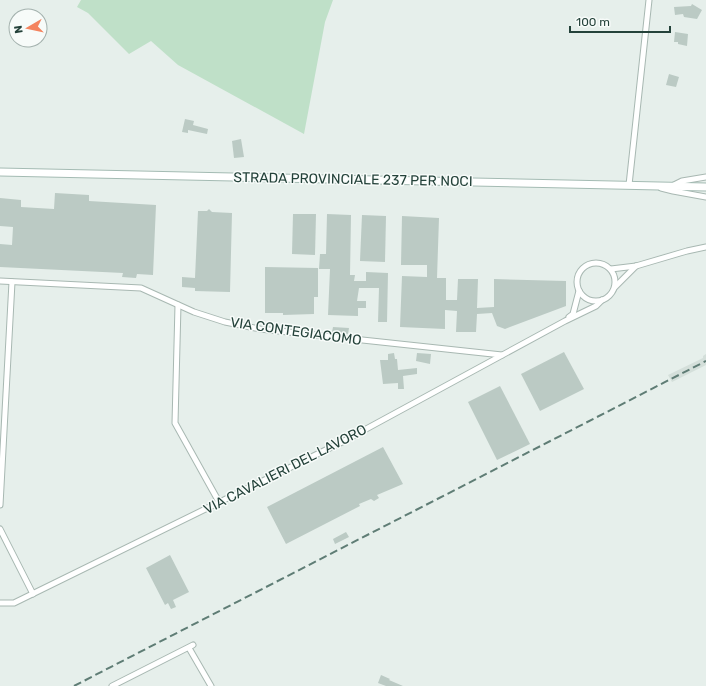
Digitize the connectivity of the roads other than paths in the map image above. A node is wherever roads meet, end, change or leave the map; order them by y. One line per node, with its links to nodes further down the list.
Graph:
1 (649, 0): 4 (street)
2 (0, 172): 4 (main road, STRADA PROVINCIALE 237 PER NOCI)
3 (706, 177): 6 (street)
4 (629, 185): 5 (main road, STRADA PROVINCIALE 237 PER NOCI)
5 (652, 185): 6 (main road, STRADA PROVINCIALE 237 PER NOCI); 8 (street)
6 (672, 186): 7 (main road, STRADA PROVINCIALE 237 PER NOCI)
7 (706, 187)
8 (706, 197)
9 (706, 247): 10 (street)
10 (636, 266): 11 (street); 14 (street, VIA CAVALIERI DEL LAVORO)
11 (611, 269): 14 (street); 15 (street, VIA CAVALIERI DEL LAVORO)
12 (0, 281): 13 (street, VIA CONTEGIACOMO)
13 (12, 282): 17 (street, VIA CONTEGIACOMO); 20 (street)
14 (615, 287): 16 (street, VIA CAVALIERI DEL LAVORO)
15 (579, 291): 16 (street); 18 (street, VIA CAVALIERI DEL LAVORO)
16 (602, 300): 18 (street, VIA CAVALIERI DEL LAVORO)
17 (178, 305): 19 (street, VIA CONTEGIACOMO); 21 (street)
18 (565, 321): 19 (street, VIA CAVALIERI DEL LAVORO)
19 (503, 355): 21 (street, VIA CAVALIERI DEL LAVORO)
20 (1, 461): 22 (street)
21 (219, 502): 24 (street, VIA CAVALIERI DEL LAVORO)
22 (0, 505)
23 (0, 529): 24 (street)
24 (33, 594): 25 (street, VIA CAVALIERI DEL LAVORO)
25 (0, 604)
26 (112, 686): 27 (street)
27 (211, 686)

